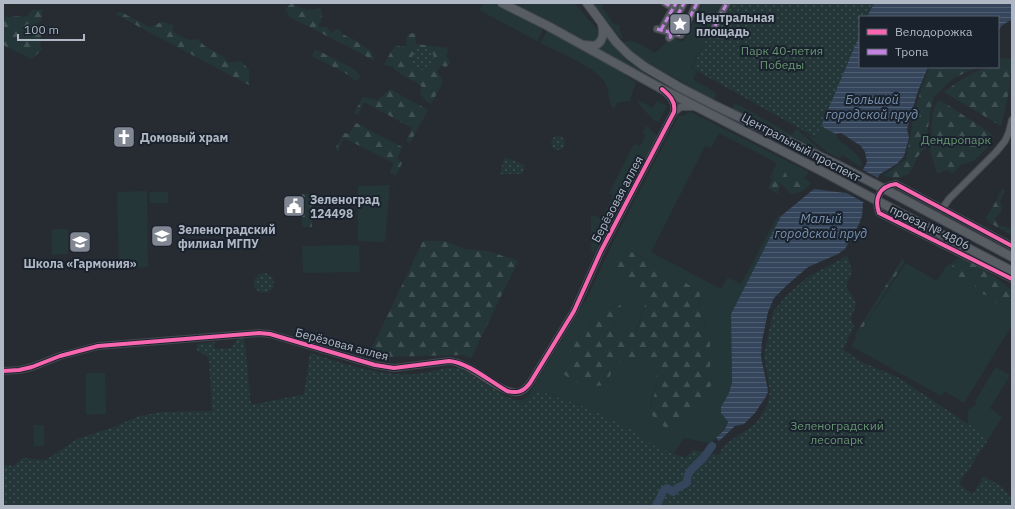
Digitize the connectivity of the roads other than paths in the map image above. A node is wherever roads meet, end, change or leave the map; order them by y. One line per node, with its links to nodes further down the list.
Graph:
1 (502, 3): 9 (main road, Центральный проспект)
2 (587, 3): 10 (main road, Центральный проспект)
3 (665, 3): 4 (street)
4 (669, 3)
5 (676, 3): 12 (street)
6 (684, 3): 12 (street)
7 (697, 3): 12 (street)
8 (727, 3): 11 (street)
9 (511, 6): 13 (main road, Центральный проспект)
10 (601, 21): 13 (main road, Центральный проспект); 20 (main road, Центральный проспект, bridge)
11 (717, 25)
12 (669, 35)
13 (579, 44): 14 (main road, Центральный проспект)
14 (662, 89): 15 (main road, Центральный проспект); 16 (street)
15 (702, 109): 16 (street); 21 (main road, Центральный проспект, bridge)
16 (674, 112): 23 (street, Берёзовая аллея)
17 (1012, 120): 18 (street)
18 (942, 209): 19 (street); 22 (street, проезд № 4806)
19 (1012, 246)
20 (1012, 257)
21 (1012, 271)
22 (1012, 279)
23 (3, 371)

